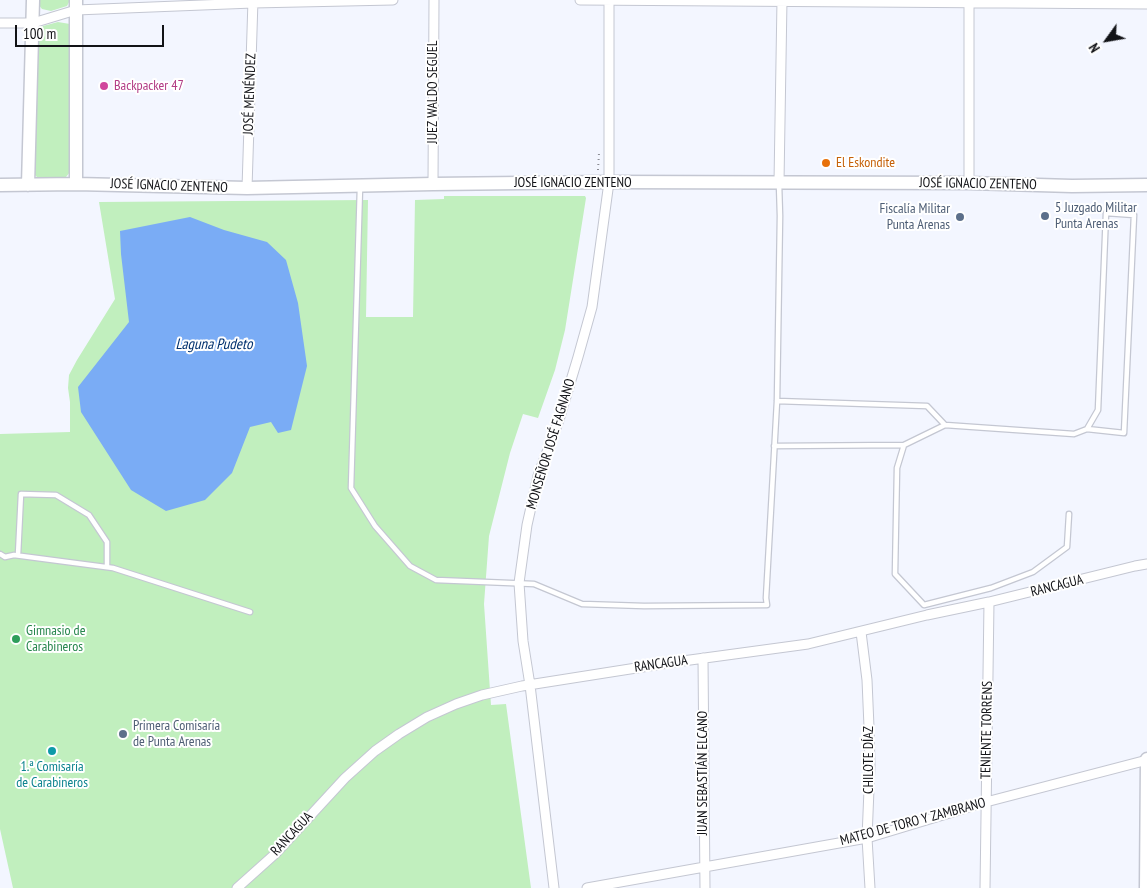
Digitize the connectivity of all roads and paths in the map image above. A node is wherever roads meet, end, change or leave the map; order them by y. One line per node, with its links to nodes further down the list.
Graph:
1 (33, 0): 12 (street)
2 (392, 0): 7 (street)
3 (434, 0): 17 (street, JUEZ WALDO SEGUEL)
4 (580, 0): 5 (street)
5 (609, 0): 6 (street); 13 (street, MONSEÑOR JOSÉ FAGNANO)
6 (782, 1): 8 (street); 14 (street)
7 (253, 2): 10 (street); 22 (street, JOSÉ MENÉNDEZ)
8 (969, 2): 9 (street); 15 (street)
9 (1147, 4)
10 (76, 5): 12 (street); 16 (street)
11 (0, 23): 12 (street)
12 (33, 23): 19 (street)
13 (609, 182): 14 (street, JOSÉ IGNACIO ZENTENO); 17 (street, JOSÉ IGNACIO ZENTENO); 33 (street, MONSEÑOR JOSÉ FAGNANO)
14 (778, 182): 15 (street, JOSÉ IGNACIO ZENTENO); 23 (lane)
15 (969, 183): 20 (street, JOSÉ IGNACIO ZENTENO)
16 (76, 184): 19 (street, JOSÉ IGNACIO ZENTENO); 22 (street, JOSÉ IGNACIO ZENTENO)
17 (433, 184): 21 (street, JOSÉ IGNACIO ZENTENO)
18 (0, 185): 19 (street, JOSÉ IGNACIO ZENTENO)
19 (28, 185)
20 (1147, 185)
21 (360, 186): 22 (street, JOSÉ IGNACIO ZENTENO); 33 (lane)
22 (247, 188)
23 (777, 401): 24 (lane); 27 (lane)
24 (945, 425): 25 (lane); 26 (lane)
25 (1087, 429): 25 (lane)
26 (904, 445): 27 (lane); 28 (lane)
27 (774, 446): 33 (lane)
28 (1069, 514)
29 (0, 554): 30 (lane)
30 (18, 555): 32 (lane); 32 (lane)
31 (1147, 564): 34 (street, RANCAGUA)
32 (107, 567): 35 (lane)
33 (519, 583): 38 (street, MONSEÑOR JOSÉ FAGNANO)
34 (989, 602): 36 (street, RANCAGUA); 40 (street, TENIENTE TORRENS)
35 (250, 612)
36 (861, 632): 37 (street, RANCAGUA); 41 (street, CHILOTE DÍAZ)
37 (702, 658): 38 (street, RANCAGUA); 42 (street, JUAN SEBASTIÁN ELCANO)
38 (530, 685): 43 (street, RANCAGUA); 44 (street, MONSEÑOR JOSÉ FAGNANO)
39 (1147, 759): 40 (street, MATEO DE TORO Y ZAMBRANO); 49 (street)
40 (986, 802): 41 (street, MATEO DE TORO Y ZAMBRANO); 48 (street, TENIENTE TORRENS)
41 (868, 838): 42 (street, MATEO DE TORO Y ZAMBRANO); 47 (street, CHILOTE DÍAZ)
42 (704, 867): 45 (street, MATEO DE TORO Y ZAMBRANO); 46 (street, JUAN SEBASTIÁN ELCANO)
43 (237, 888)
44 (554, 888)
45 (587, 888)
46 (705, 888)
47 (870, 888)
48 (985, 888)
49 (1146, 888)

